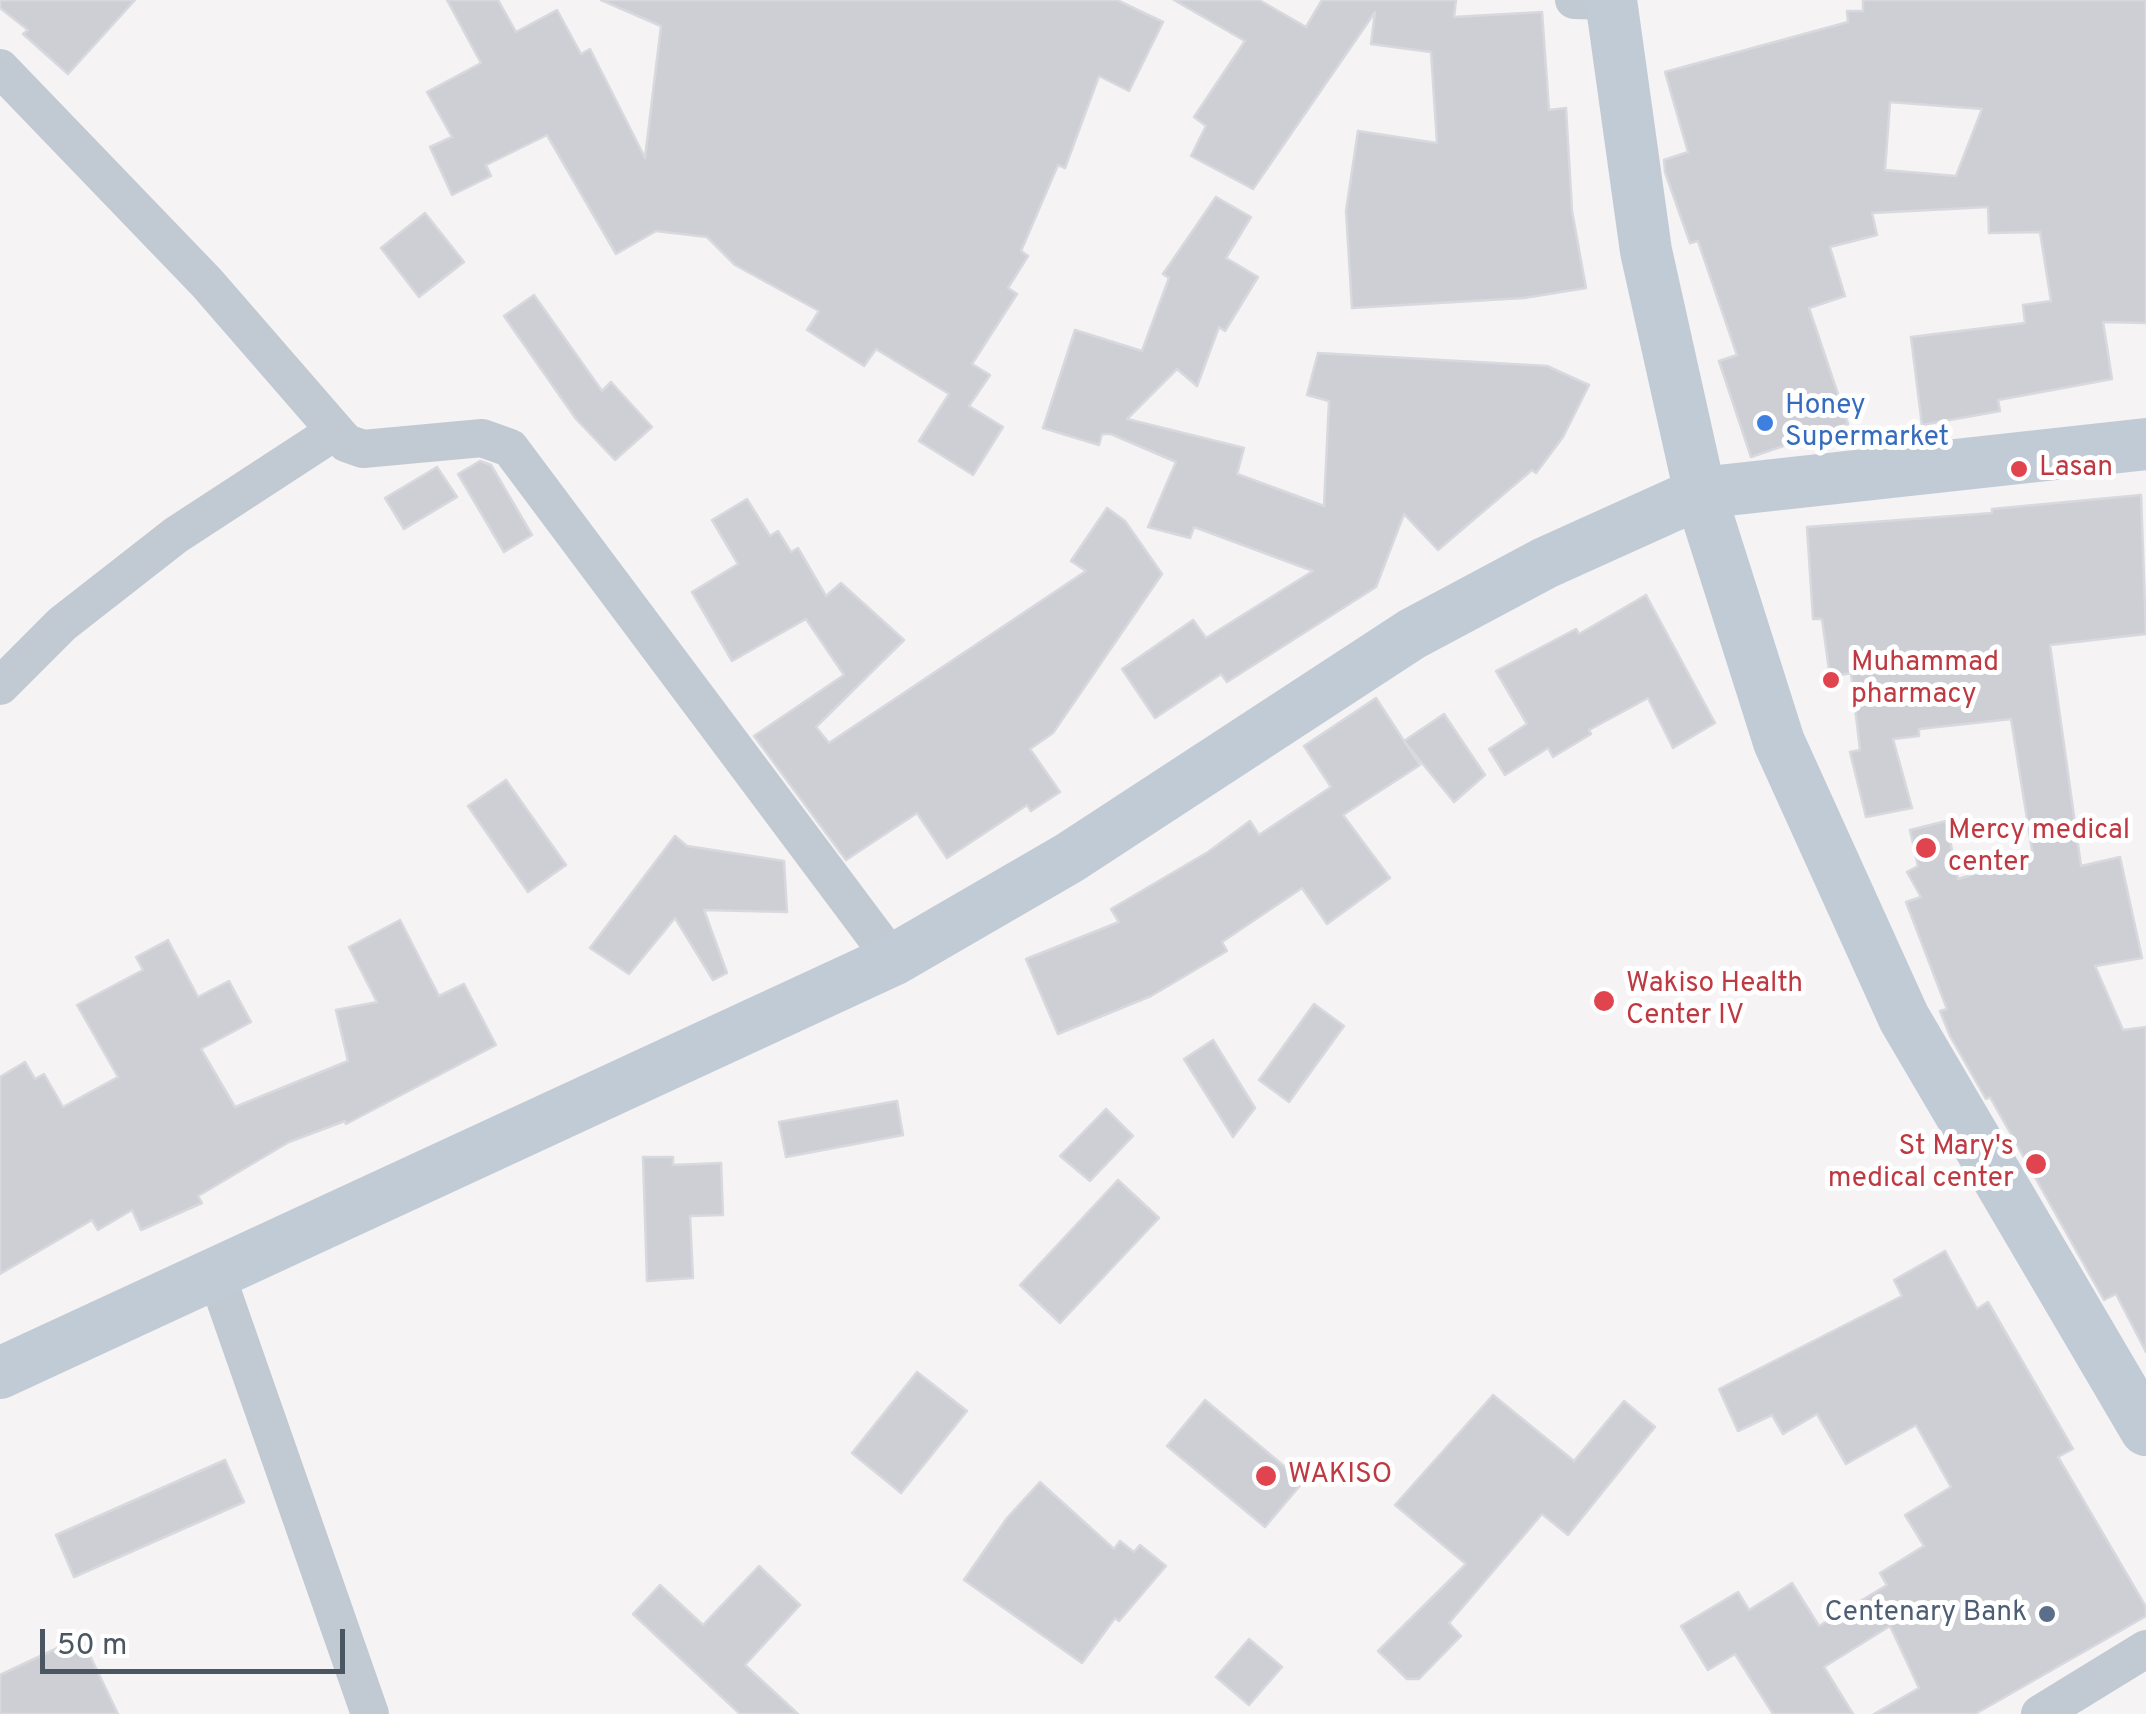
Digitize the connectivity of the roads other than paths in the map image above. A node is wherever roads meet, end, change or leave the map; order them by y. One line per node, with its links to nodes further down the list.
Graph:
1 (1599, 0): 5 (street)
2 (0, 68): 3 (street)
3 (334, 432): 6 (street); 7 (street)
4 (2146, 444): 5 (street)
5 (1700, 493): 7 (street); 10 (street)
6 (0, 686)
7 (893, 960): 8 (street)
8 (216, 1274): 9 (street); 12 (street)
9 (0, 1373)
10 (2146, 1430)
11 (2146, 1649): 13 (street)
12 (370, 1714)
13 (2040, 1714)

